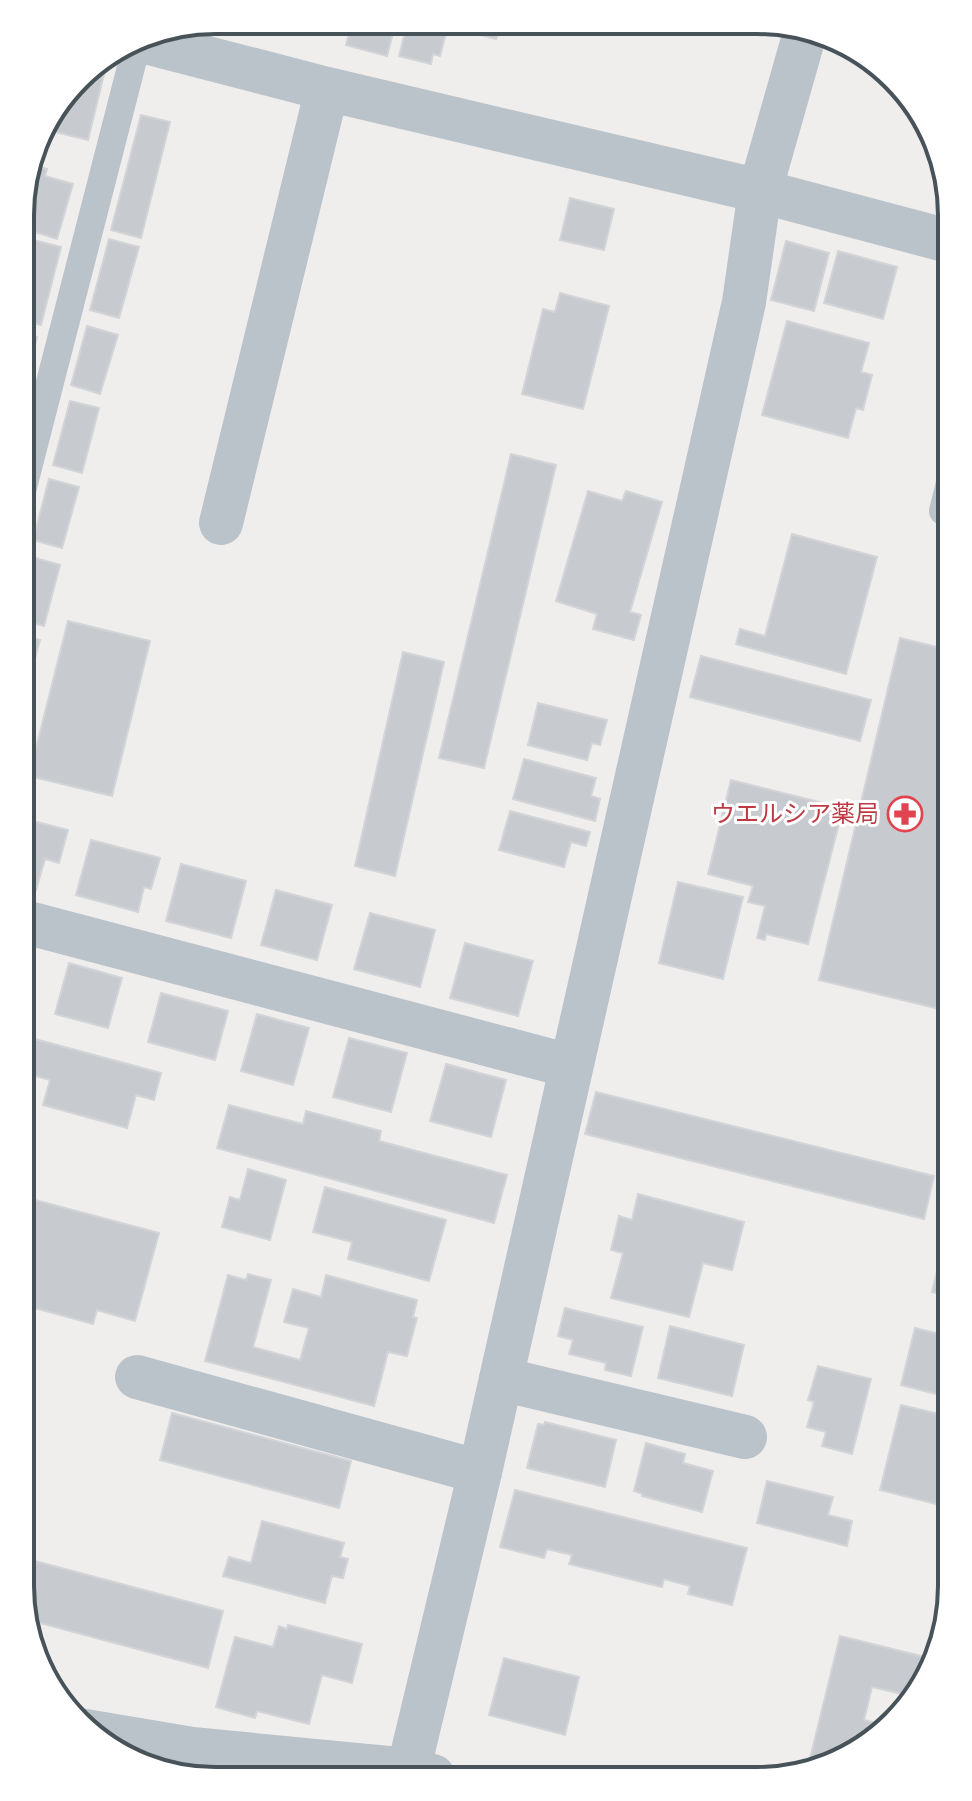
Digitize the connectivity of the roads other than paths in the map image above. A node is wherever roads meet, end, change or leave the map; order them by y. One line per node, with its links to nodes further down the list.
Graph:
1 (803, 40): 5 (street)
2 (156, 44): 4 (street)
3 (132, 54): 7 (lane)
4 (327, 89): 5 (street); 8 (street)
5 (760, 191): 6 (street); 10 (street)
6 (938, 238)
7 (34, 443)
8 (221, 523)
9 (34, 924): 10 (street)
10 (570, 1066): 12 (street)
11 (137, 1377): 14 (street)
12 (501, 1379): 13 (street); 14 (street)
13 (745, 1437)
14 (480, 1472): 18 (street)
15 (128, 1744): 16 (street)
16 (188, 1763): 17 (street)
17 (271, 1767)
18 (417, 1767)

